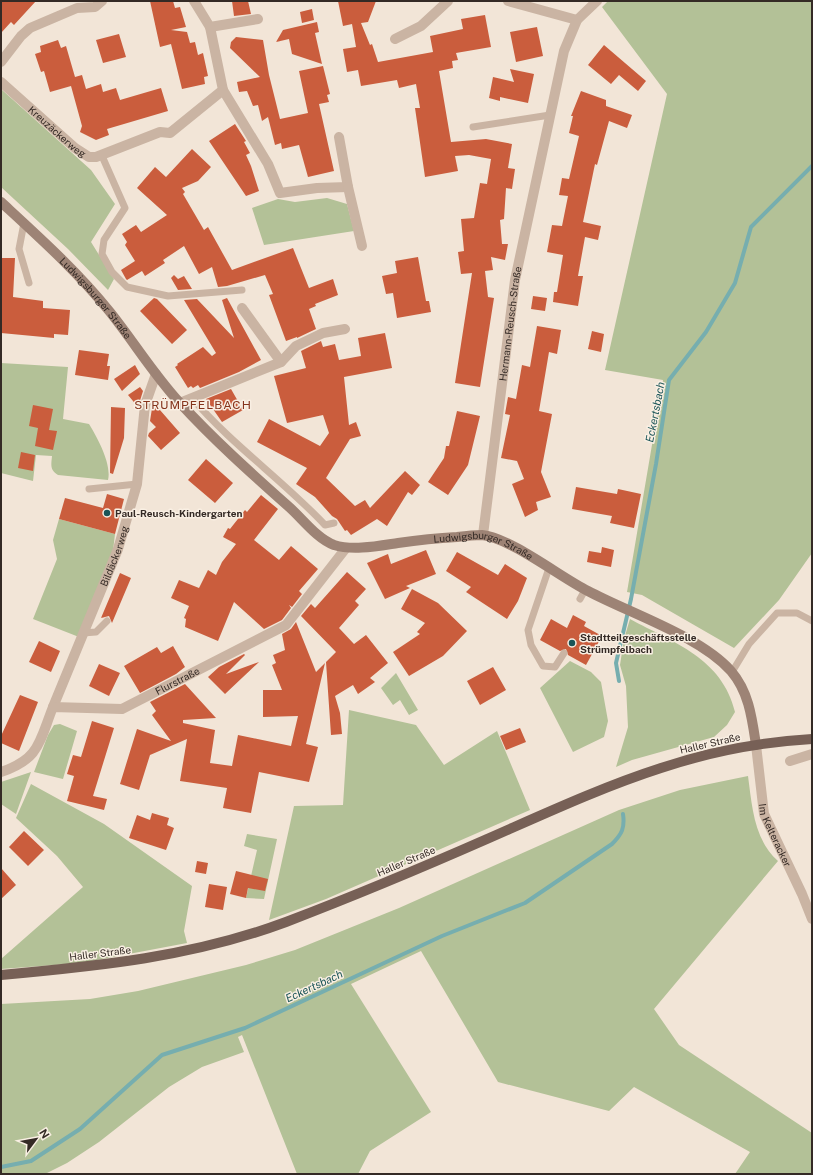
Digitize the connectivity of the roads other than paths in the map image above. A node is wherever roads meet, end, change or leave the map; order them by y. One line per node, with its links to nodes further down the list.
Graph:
1 (102, 1): 10 (street)
2 (194, 1): 8 (street)
3 (448, 1): 9 (street)
4 (597, 1): 7 (street, Hermann-Reusch-Straße)
5 (513, 2): 7 (street)
6 (258, 19): 8 (street)
7 (577, 20): 13 (street, Hermann-Reusch-Straße)
8 (210, 27): 12 (street)
9 (396, 39)
10 (1, 62)
11 (1, 82): 16 (street, Kreuzäckerweg)
12 (223, 90): 16 (street, Kreuzäckerweg); 17 (street)
13 (550, 115): 14 (lane); 32 (street, Hermann-Reusch-Straße)
14 (472, 127)
15 (339, 137): 17 (street)
16 (102, 156): 22 (lane)
17 (348, 187): 20 (street)
18 (1, 202): 19 (street, Ludwigsburger Straße)
19 (24, 223): 21 (lane); 26 (street, Ludwigsburger Straße)
20 (362, 246)
21 (29, 283)
22 (242, 290)
23 (242, 308): 25 (street)
24 (345, 328): 25 (street)
25 (281, 362): 27 (street)
26 (156, 374): 28 (street, Ludwigsburger Straße); 29 (street, Bildäckerweg)
27 (192, 398): 28 (street); 31 (lane)
28 (180, 403): 33 (street, Ludwigsburger Straße)
29 (137, 484): 30 (lane); 37 (street, Bildäckerweg)
30 (89, 488)
31 (334, 523)
32 (483, 535): 33 (street, Ludwigsburger Straße); 34 (street, Ludwigsburger Straße)
33 (346, 548): 40 (street, Flurstraße)
34 (549, 568): 38 (lane); 39 (street, Ludwigsburger Straße)
35 (106, 621): 37 (lane)
36 (812, 621): 39 (lane)
37 (84, 634): 40 (street, Bildäckerweg)
38 (564, 653)
39 (732, 672): 42 (street, Ludwigsburger Straße)
40 (53, 707): 45 (street)
41 (812, 739): 42 (main road, Haller Straße)
42 (756, 745): 46 (street, Im Kelteracker); 47 (main road, Haller Straße)
43 (812, 754): 44 (street)
44 (790, 761)
45 (1, 772)
46 (812, 920)
47 (1, 975)

